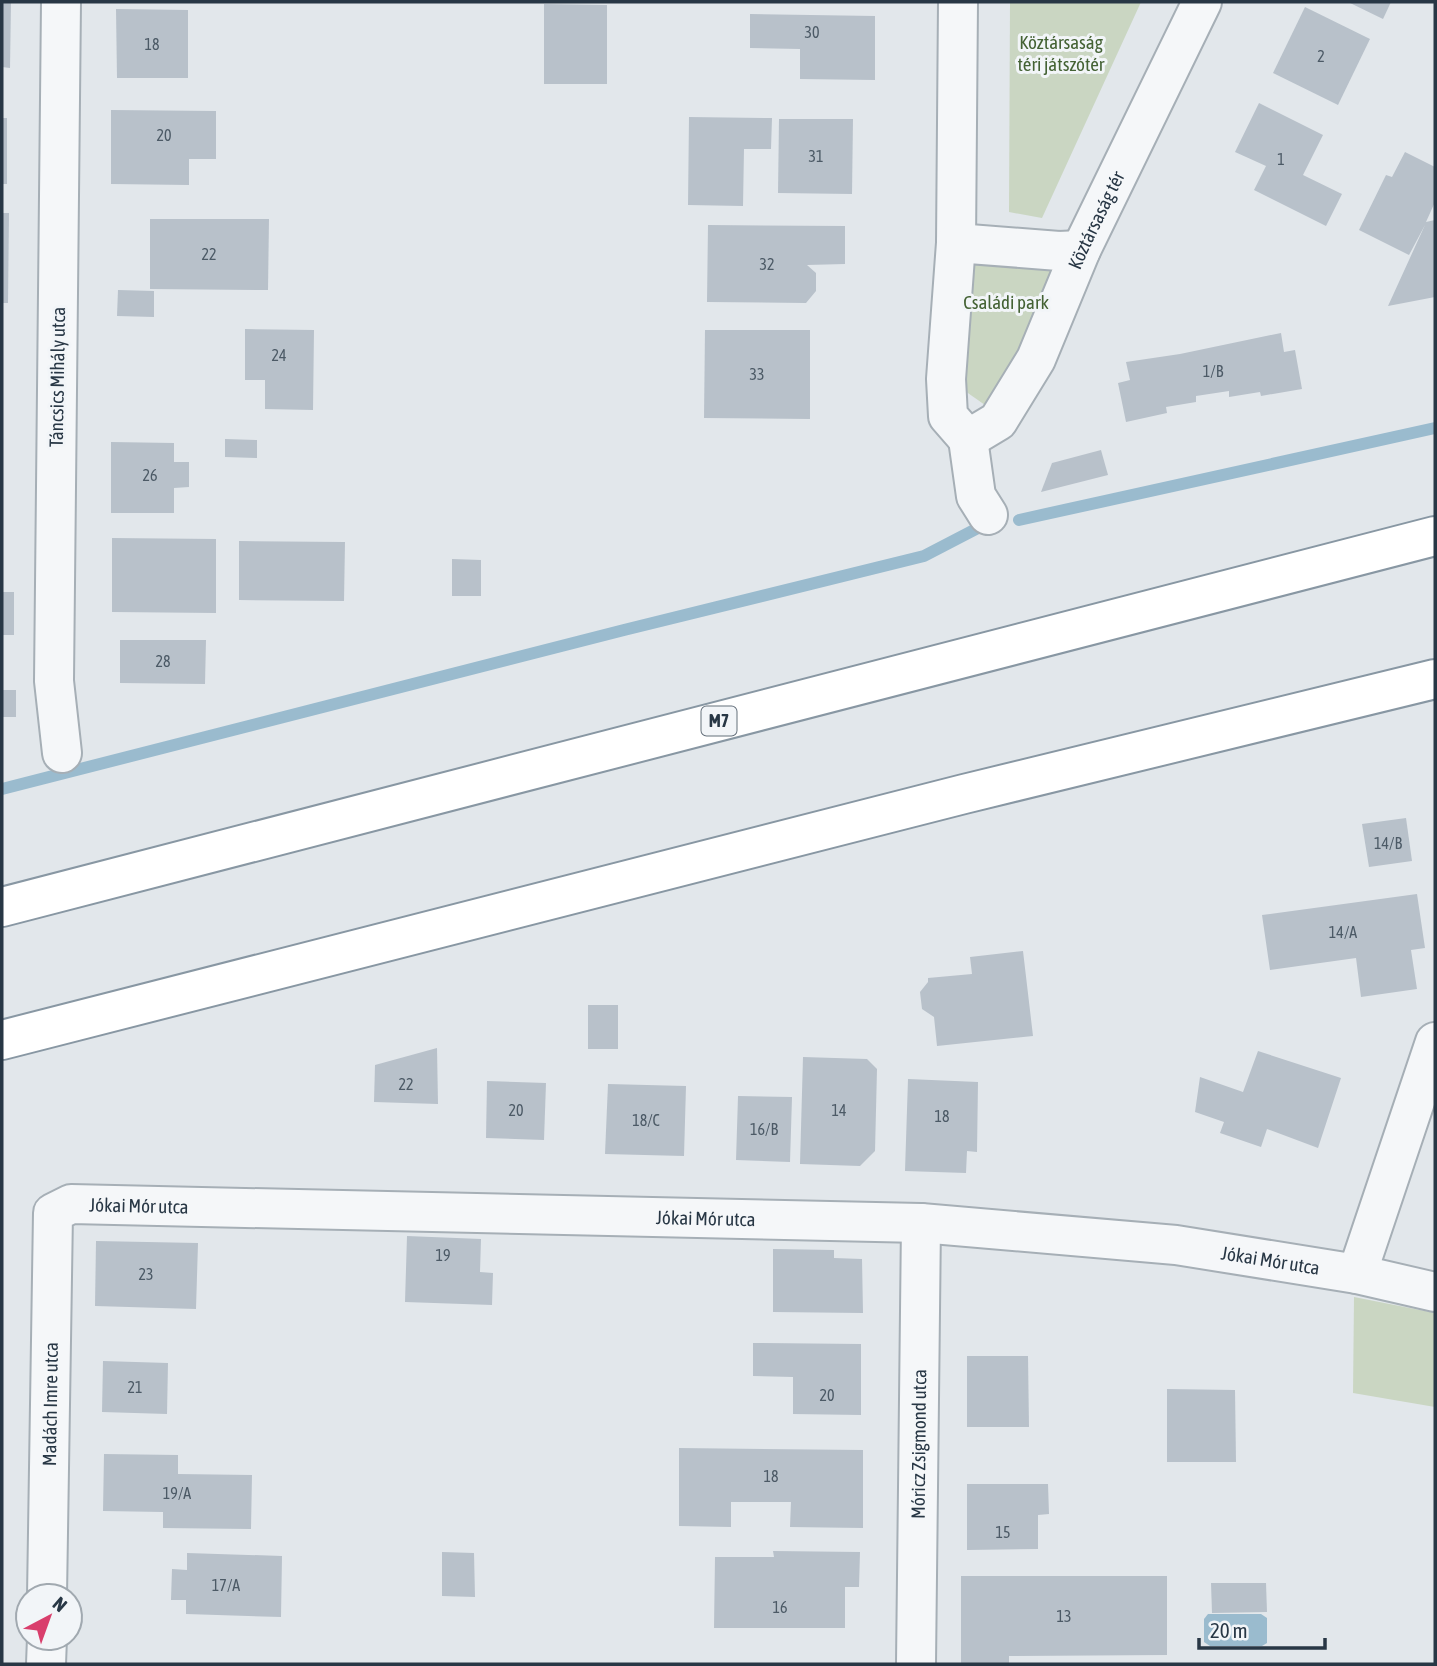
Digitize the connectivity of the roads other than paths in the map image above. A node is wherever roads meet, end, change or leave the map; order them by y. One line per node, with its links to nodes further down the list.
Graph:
1 (61, 2): 10 (street, Táncsics Mihály utca)
2 (958, 2): 4 (street)
3 (1202, 2): 5 (street, Köztársaság tér)
4 (956, 243): 5 (street); 6 (street)
5 (1081, 250): 6 (street, Köztársaság tér)
6 (968, 439): 7 (street)
7 (988, 514)
8 (1435, 536): 11 (highway, M7)
9 (1435, 679): 12 (highway)
10 (62, 753)
11 (2, 907)
12 (2, 1040)
13 (1435, 1042): 16 (street)
14 (53, 1213): 15 (street, Jókai Mór utca); 18 (street, Madách Imre utca)
15 (920, 1223): 16 (street, Jókai Mór utca); 19 (street, Móricz Zsigmond utca)
16 (1357, 1274): 17 (street, Jókai Mór utca)
17 (1435, 1292)
18 (47, 1582)
19 (916, 1664)

